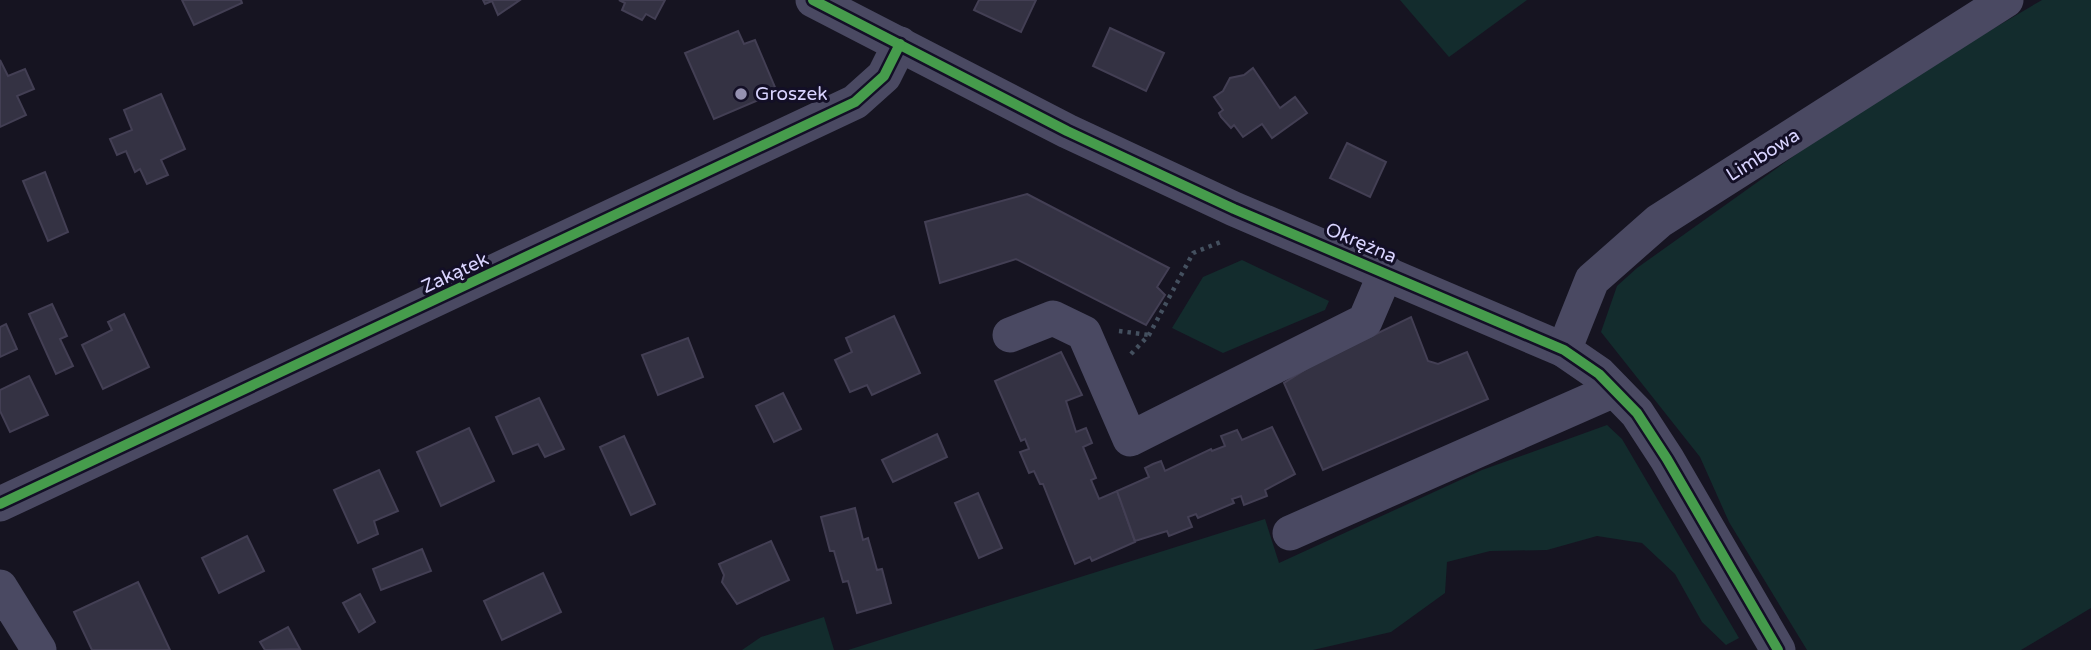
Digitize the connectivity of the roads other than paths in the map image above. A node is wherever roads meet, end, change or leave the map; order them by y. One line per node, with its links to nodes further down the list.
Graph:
1 (813, 0): 3 (street, Okrężna)
2 (2006, 0): 6 (street, Limbowa)
3 (900, 44): 4 (street, Okrężna); 8 (street, Zakątek)
4 (1386, 272): 5 (street); 6 (street, Okrężna)
5 (1010, 335)
6 (1564, 350): 7 (street, Okrężna)
7 (1614, 390): 9 (street); 12 (street, Okrężna)
8 (0, 504)
9 (1290, 533)
10 (0, 587): 11 (street)
11 (39, 650)
12 (1778, 650)

